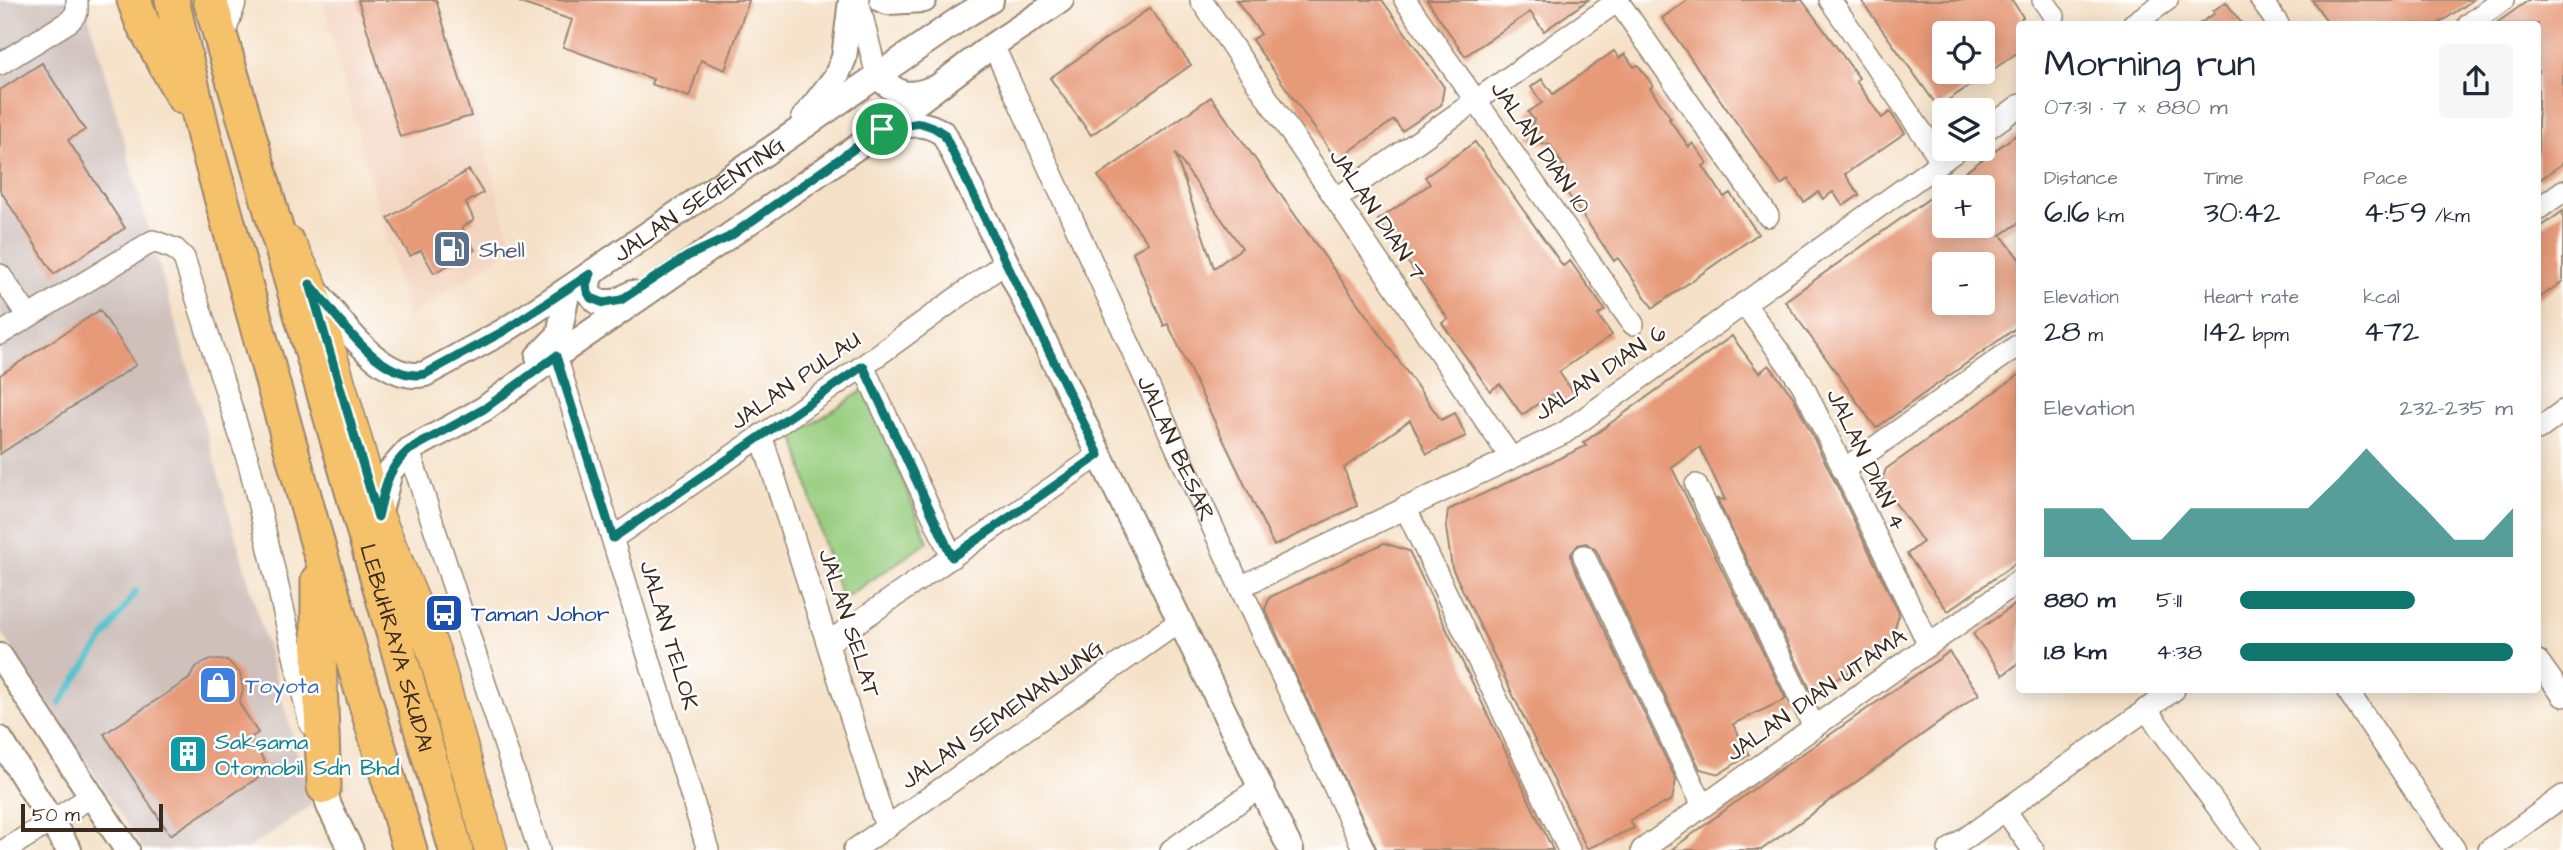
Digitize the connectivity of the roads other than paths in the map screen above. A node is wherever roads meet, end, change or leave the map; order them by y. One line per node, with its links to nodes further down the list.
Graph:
1 (77, 0): 24 (street)
2 (134, 0): 33 (highway)
3 (172, 0): 33 (highway, LEBUHRAYA SKUDAI)
4 (210, 0): 22 (highway, LEBUHRAYA SKUDAI)
5 (236, 0): 22 (street)
6 (851, 0): 32 (street)
7 (858, 0): 25 (street)
8 (882, 0): 9 (street)
9 (924, 0)
10 (990, 0): 25 (street, JALAN SEGENTING)
11 (1061, 0): 23 (street, JALAN SEGENTING)
12 (1201, 0): 36 (street, JALAN DIAN 7)
13 (1405, 0): 27 (street, JALAN DIAN 10)
14 (1618, 0): 27 (street); 39 (street)
15 (1830, 0): 30 (street)
16 (2167, 0): 19 (street)
17 (2260, 0): 20 (street)
18 (2503, 0): 21 (street)
19 (2137, 21)
20 (2276, 21)
21 (2473, 21)
22 (222, 41): 38 (highway, LEBUHRAYA SKUDAI)
23 (993, 45): 26 (street, JALAN SEGENTING); 69 (street, JALAN BESAR)
24 (0, 64)
25 (877, 76): 26 (street); 31 (street); 32 (street, JALAN SEGENTING)
26 (938, 86): 31 (street, JALAN SEGENTING)
27 (1476, 101): 36 (street); 48 (street, JALAN DIAN 10)
28 (2016, 109): 29 (street)
29 (1995, 124)
30 (1932, 131)
31 (876, 134): 40 (street, JALAN SEGENTING); 41 (street)
32 (791, 135): 42 (street, JALAN SEGENTING)
33 (204, 136): 65 (highway, LEBUHRAYA SKUDAI)
34 (1943, 161): 46 (street, JALAN DIAN 6)
35 (2563, 191): 37 (street)
36 (1336, 199): 59 (street, JALAN DIAN 7)
37 (2541, 207)
38 (272, 211): 44 (main road); 94 (highway, LEBUHRAYA SKUDAI)
39 (1768, 216)
40 (729, 237): 42 (street); 51 (street, JALAN SEGENTING)
41 (1006, 262): 52 (street, JALAN PULAU); 58 (street)
42 (590, 274): 45 (street, JALAN SEGENTING)
43 (0, 275): 47 (street)
44 (310, 284): 45 (street, JALAN SEGENTING); 63 (main road)
45 (568, 289): 53 (street)
46 (1744, 303): 59 (street, JALAN DIAN 6); 60 (street, JALAN DIAN 4)
47 (28, 316): 49 (street); 81 (street)
48 (1633, 324)
49 (0, 334)
50 (2016, 347): 60 (street)
51 (556, 356): 53 (street, JALAN SEGENTING); 64 (street, JALAN TELOK)
52 (863, 366): 56 (street, JALAN PULAU); 67 (street)
53 (484, 409): 57 (street, JALAN SEGENTING)
54 (2563, 411): 55 (street)
55 (2541, 428)
56 (761, 435): 64 (street, JALAN PULAU); 71 (street, JALAN SELAT)
57 (409, 450): 63 (street, JALAN SEGENTING); 96 (street)
58 (1099, 455): 67 (street); 70 (street)
59 (1511, 458): 62 (street, JALAN DIAN 6)
60 (1843, 470): 72 (street, JALAN DIAN 4)
61 (1696, 485): 79 (street)
62 (1405, 508): 69 (street, JALAN DIAN 6); 102 (street)
63 (378, 517): 95 (main road)
64 (613, 538): 97 (street, JALAN TELOK)
65 (319, 549): 81 (highway); 93 (highway, LEBUHRAYA SKUDAI)
66 (1584, 556): 85 (street)
67 (952, 557): 71 (street)
68 (2016, 583): 72 (street, JALAN DIAN UTAMA)
69 (1240, 587): 101 (street, JALAN BESAR)
70 (1180, 621): 82 (street); 88 (street, JALAN SEMENANJUNG)
71 (829, 642): 88 (street, JALAN SELAT)
72 (1929, 645): 79 (street, JALAN DIAN UTAMA)
73 (0, 656): 83 (street)
74 (2541, 665): 77 (street)
75 (2170, 693): 78 (street)
76 (2349, 693): 107 (street)
77 (2563, 696)
78 (2146, 709): 86 (street); 106 (street)
79 (1814, 727): 85 (street, JALAN DIAN UTAMA)
80 (0, 739): 87 (street)
81 (324, 787): 92 (street)
82 (1260, 787): 99 (street); 100 (street)
83 (92, 796): 87 (street); 91 (street)
84 (2563, 796): 108 (street)
85 (1703, 806): 103 (street, JALAN DIAN UTAMA)
86 (2005, 810): 104 (street); 105 (street)
87 (52, 821): 89 (street); 90 (street)
88 (886, 827): 98 (street, JALAN SEMENANJUNG)
89 (5, 850)
90 (69, 850)
91 (127, 850)
92 (351, 850)
93 (410, 850)
94 (456, 850)
95 (491, 850)
96 (539, 850)
97 (708, 850)
98 (853, 850)
99 (1171, 850)
100 (1291, 850)
101 (1364, 850)
102 (1569, 850)
103 (1642, 850)
104 (1949, 850)
105 (2033, 850)
106 (2249, 850)
107 (2455, 850)
108 (2489, 850)

